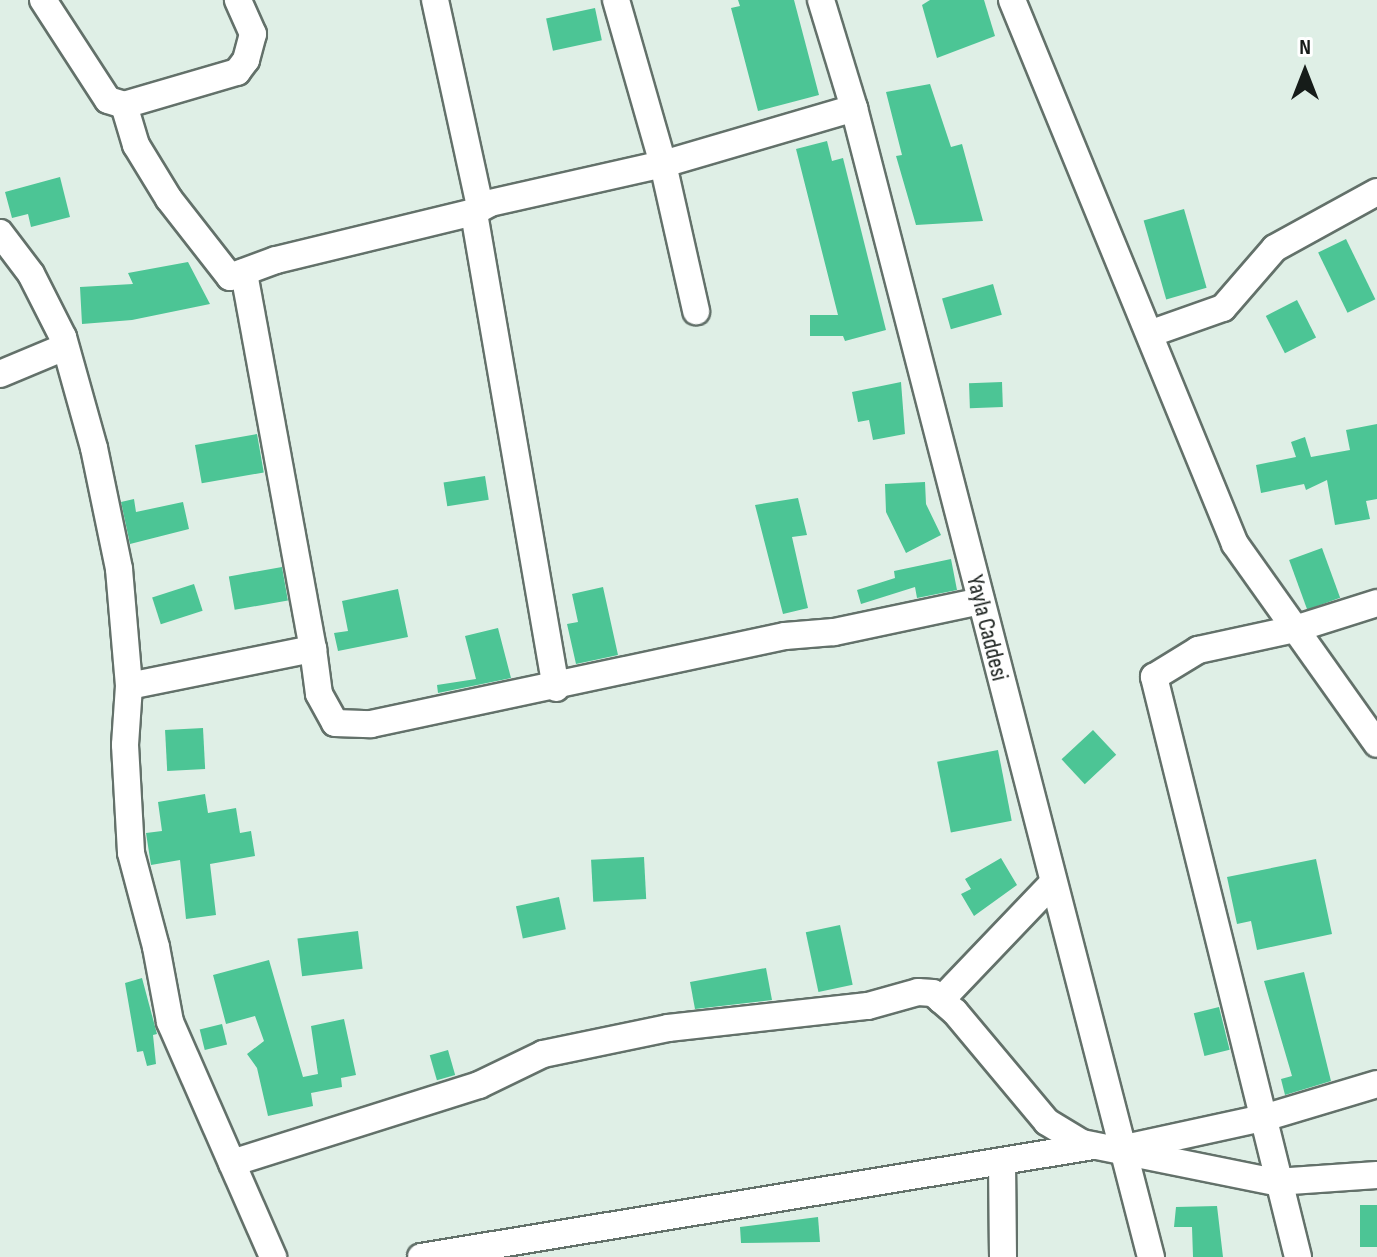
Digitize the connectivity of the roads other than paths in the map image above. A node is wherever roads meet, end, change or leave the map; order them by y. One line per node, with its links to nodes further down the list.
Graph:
1 (43, 0): 7 (street)
2 (238, 0): 7 (street)
3 (435, 0): 11 (street)
4 (616, 0): 9 (street)
5 (821, 0): 8 (street, Yayla Caddesi)
6 (1012, 0): 15 (street)
7 (124, 105): 13 (street)
8 (854, 108): 9 (street); 18 (street, Yayla Caddesi)
9 (663, 164): 11 (street); 14 (street)
10 (1377, 192): 15 (street)
11 (477, 210): 13 (street); 23 (street)
12 (0, 233): 16 (street)
13 (244, 272): 21 (street)
14 (696, 311)
15 (1152, 333): 20 (street)
16 (65, 347): 17 (street); 22 (street)
17 (0, 374)
18 (981, 601): 23 (street); 25 (street, Yayla Caddesi)
19 (1377, 603): 20 (street)
20 (1295, 629): 24 (street); 28 (street)
21 (313, 649): 22 (street); 23 (street)
22 (129, 686): 32 (street)
23 (556, 688)
24 (1377, 744)
25 (1053, 883): 26 (street); 30 (street, Yayla Caddesi)
26 (941, 1000): 29 (street); 32 (street)
27 (1377, 1084): 28 (street)
28 (1267, 1117): 30 (street); 34 (street)
29 (1093, 1146): 30 (street); 31 (street)
30 (1126, 1152): 34 (street); 38 (street, Yayla Caddesi)
31 (1002, 1161): 36 (street); 37 (street)
32 (232, 1163): 35 (street)
33 (1377, 1175): 34 (street)
34 (1276, 1182): 39 (street)
35 (273, 1257)
36 (421, 1257)
37 (1003, 1257)
38 (1151, 1257)
39 (1298, 1257)

